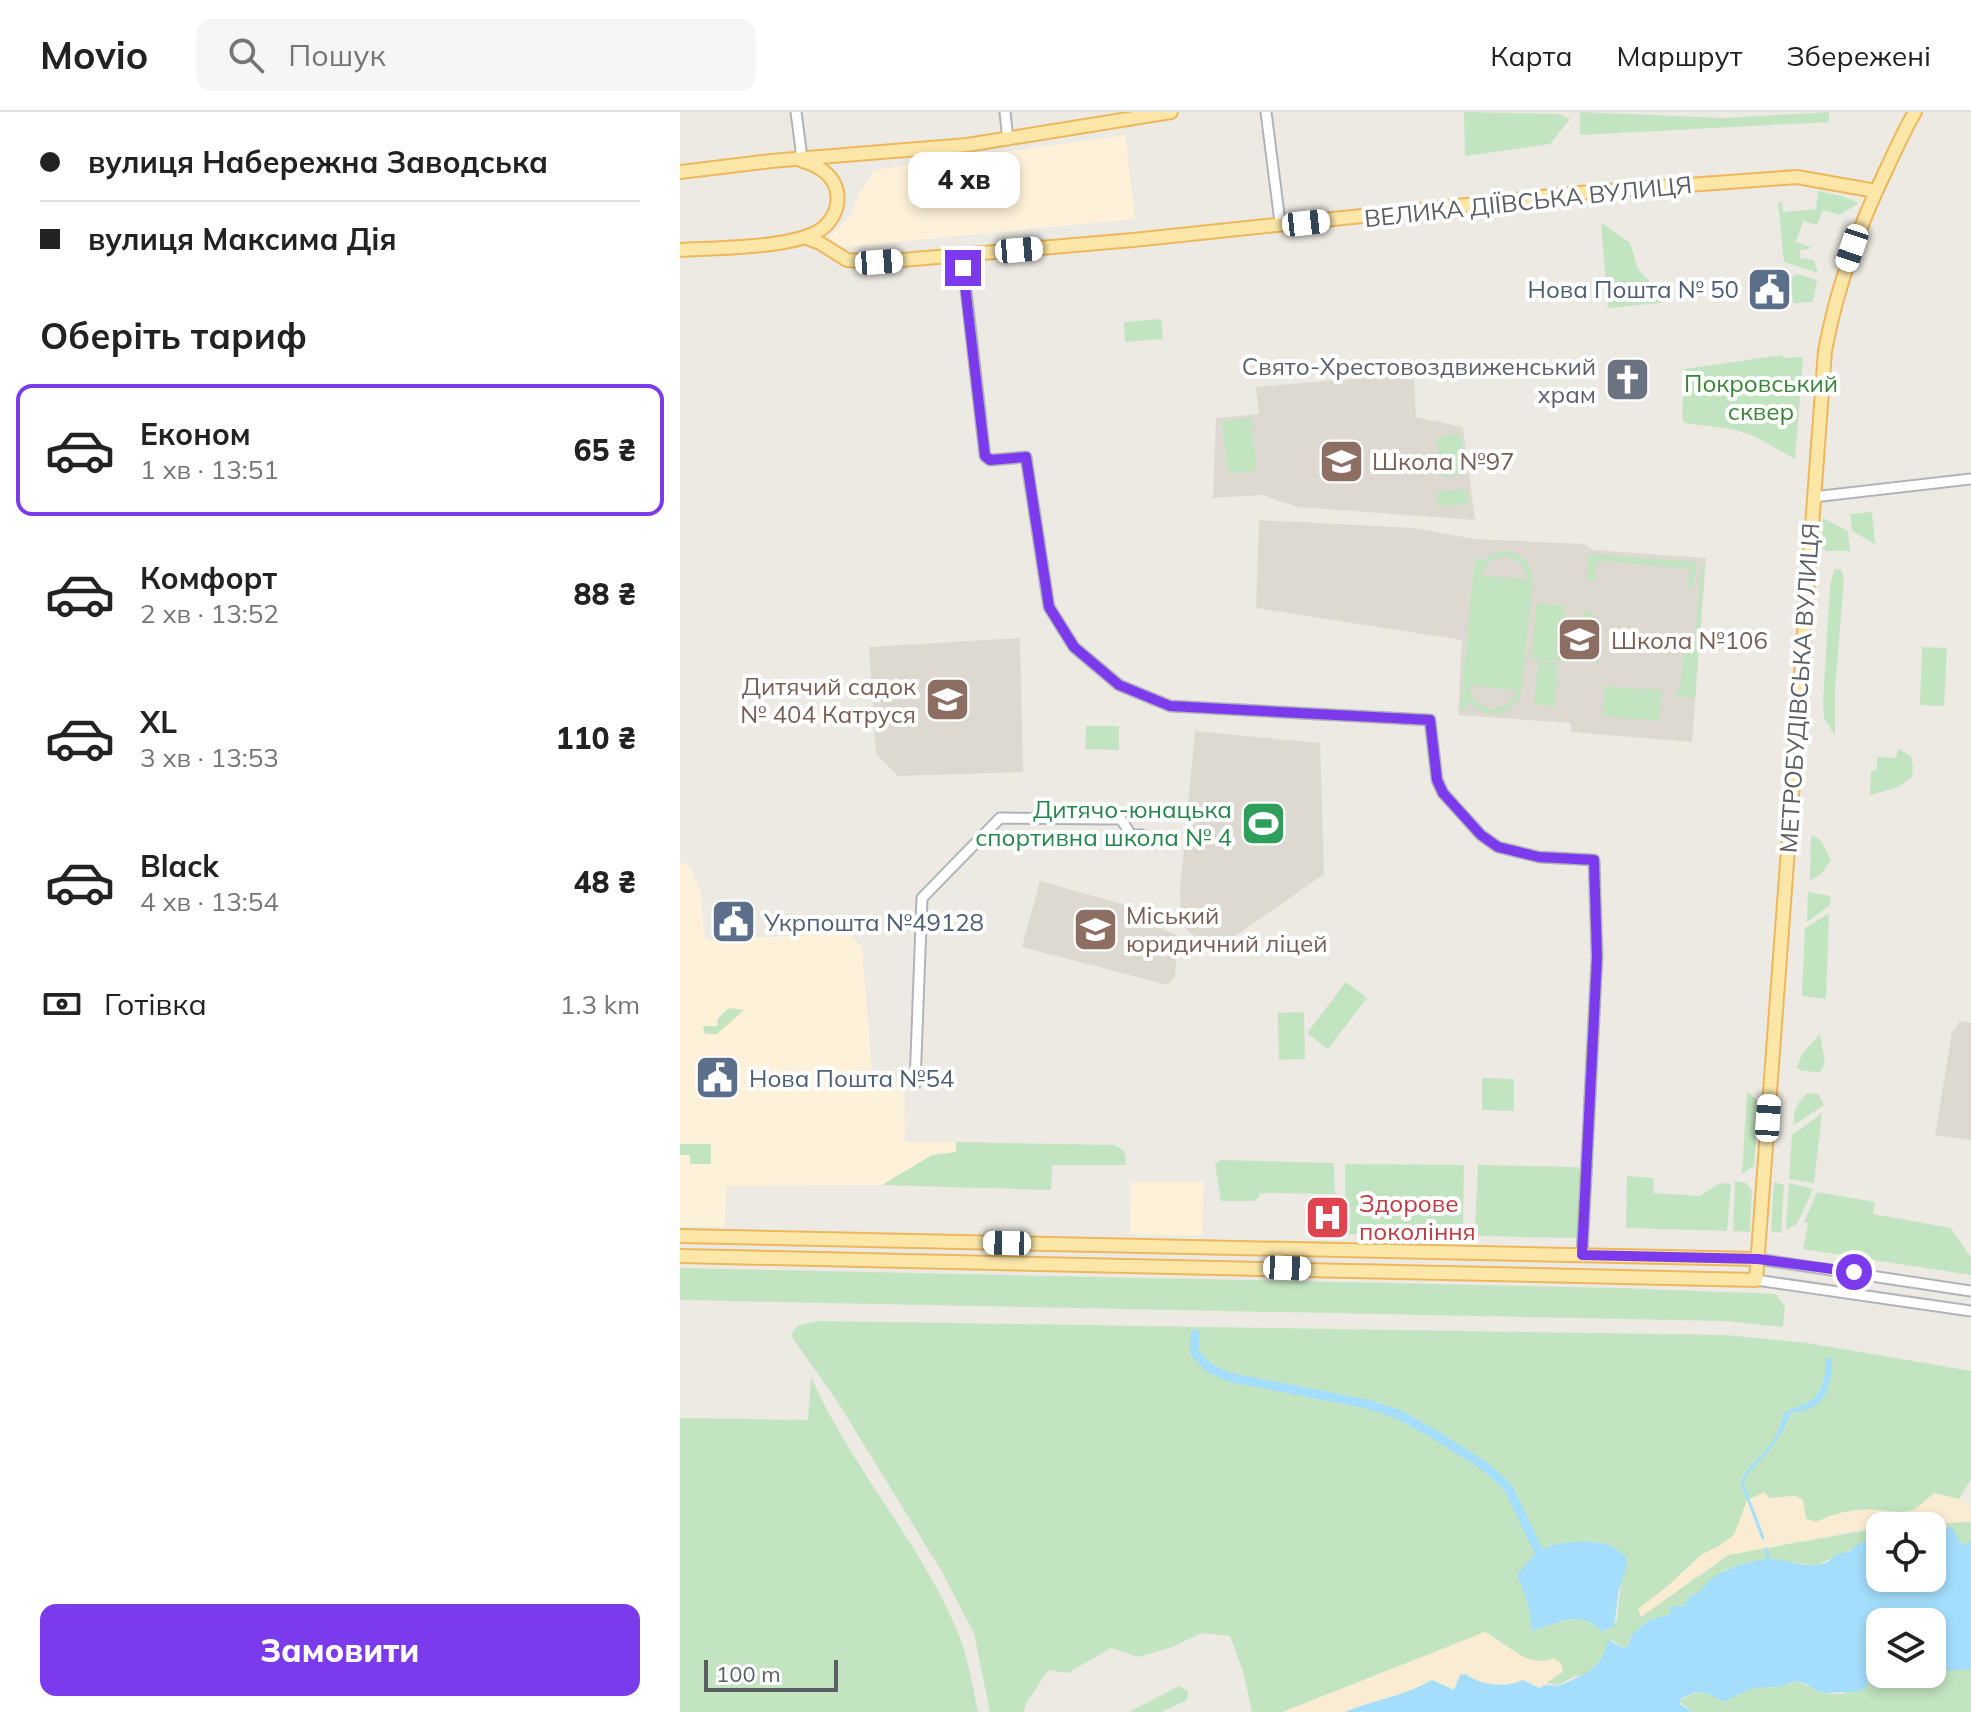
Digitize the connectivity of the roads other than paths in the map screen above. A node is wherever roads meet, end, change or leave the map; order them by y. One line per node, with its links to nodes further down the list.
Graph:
1 (796, 112): 8 (street)
2 (1005, 112): 7 (street)
3 (1171, 112): 6 (main road)
4 (1266, 112): 11 (street)
5 (1915, 112): 10 (main road, МЕТРОБУДІВСЬКА ВУЛИЦЯ)
6 (1097, 119): 7 (main road)
7 (1008, 140): 8 (main road)
8 (799, 160): 9 (main road); 12 (main road)
9 (680, 172)
10 (1876, 191): 11 (main road, ВЕЛИКА ДІЇВСЬКА ВУЛИЦЯ); 16 (main road, МЕТРОБУДІВСЬКА ВУЛИЦЯ)
11 (1276, 226): 14 (main road, ВЕЛИКА ДІЇВСЬКА ВУЛИЦЯ)
12 (804, 237): 13 (main road); 14 (main road, ВЕЛИКА ДІЇВСЬКА ВУЛИЦЯ)
13 (680, 250)
14 (962, 255): 21 (street)
15 (1971, 479): 16 (street)
16 (1813, 497): 23 (main road, МЕТРОБУДІВСЬКА ВУЛИЦЯ)
17 (1142, 835): 18 (street)
18 (915, 1084)
19 (680, 1236): 20 (main road)
20 (1100, 1244): 21 (main road); 24 (main road)
21 (1582, 1255): 23 (main road)
22 (680, 1256): 24 (main road)
23 (1758, 1259): 25 (main road, МЕТРОБУДІВСЬКА ВУЛИЦЯ); 26 (street)
24 (1099, 1265): 25 (main road)
25 (1756, 1280): 27 (street)
26 (1971, 1291)
27 (1971, 1311)

